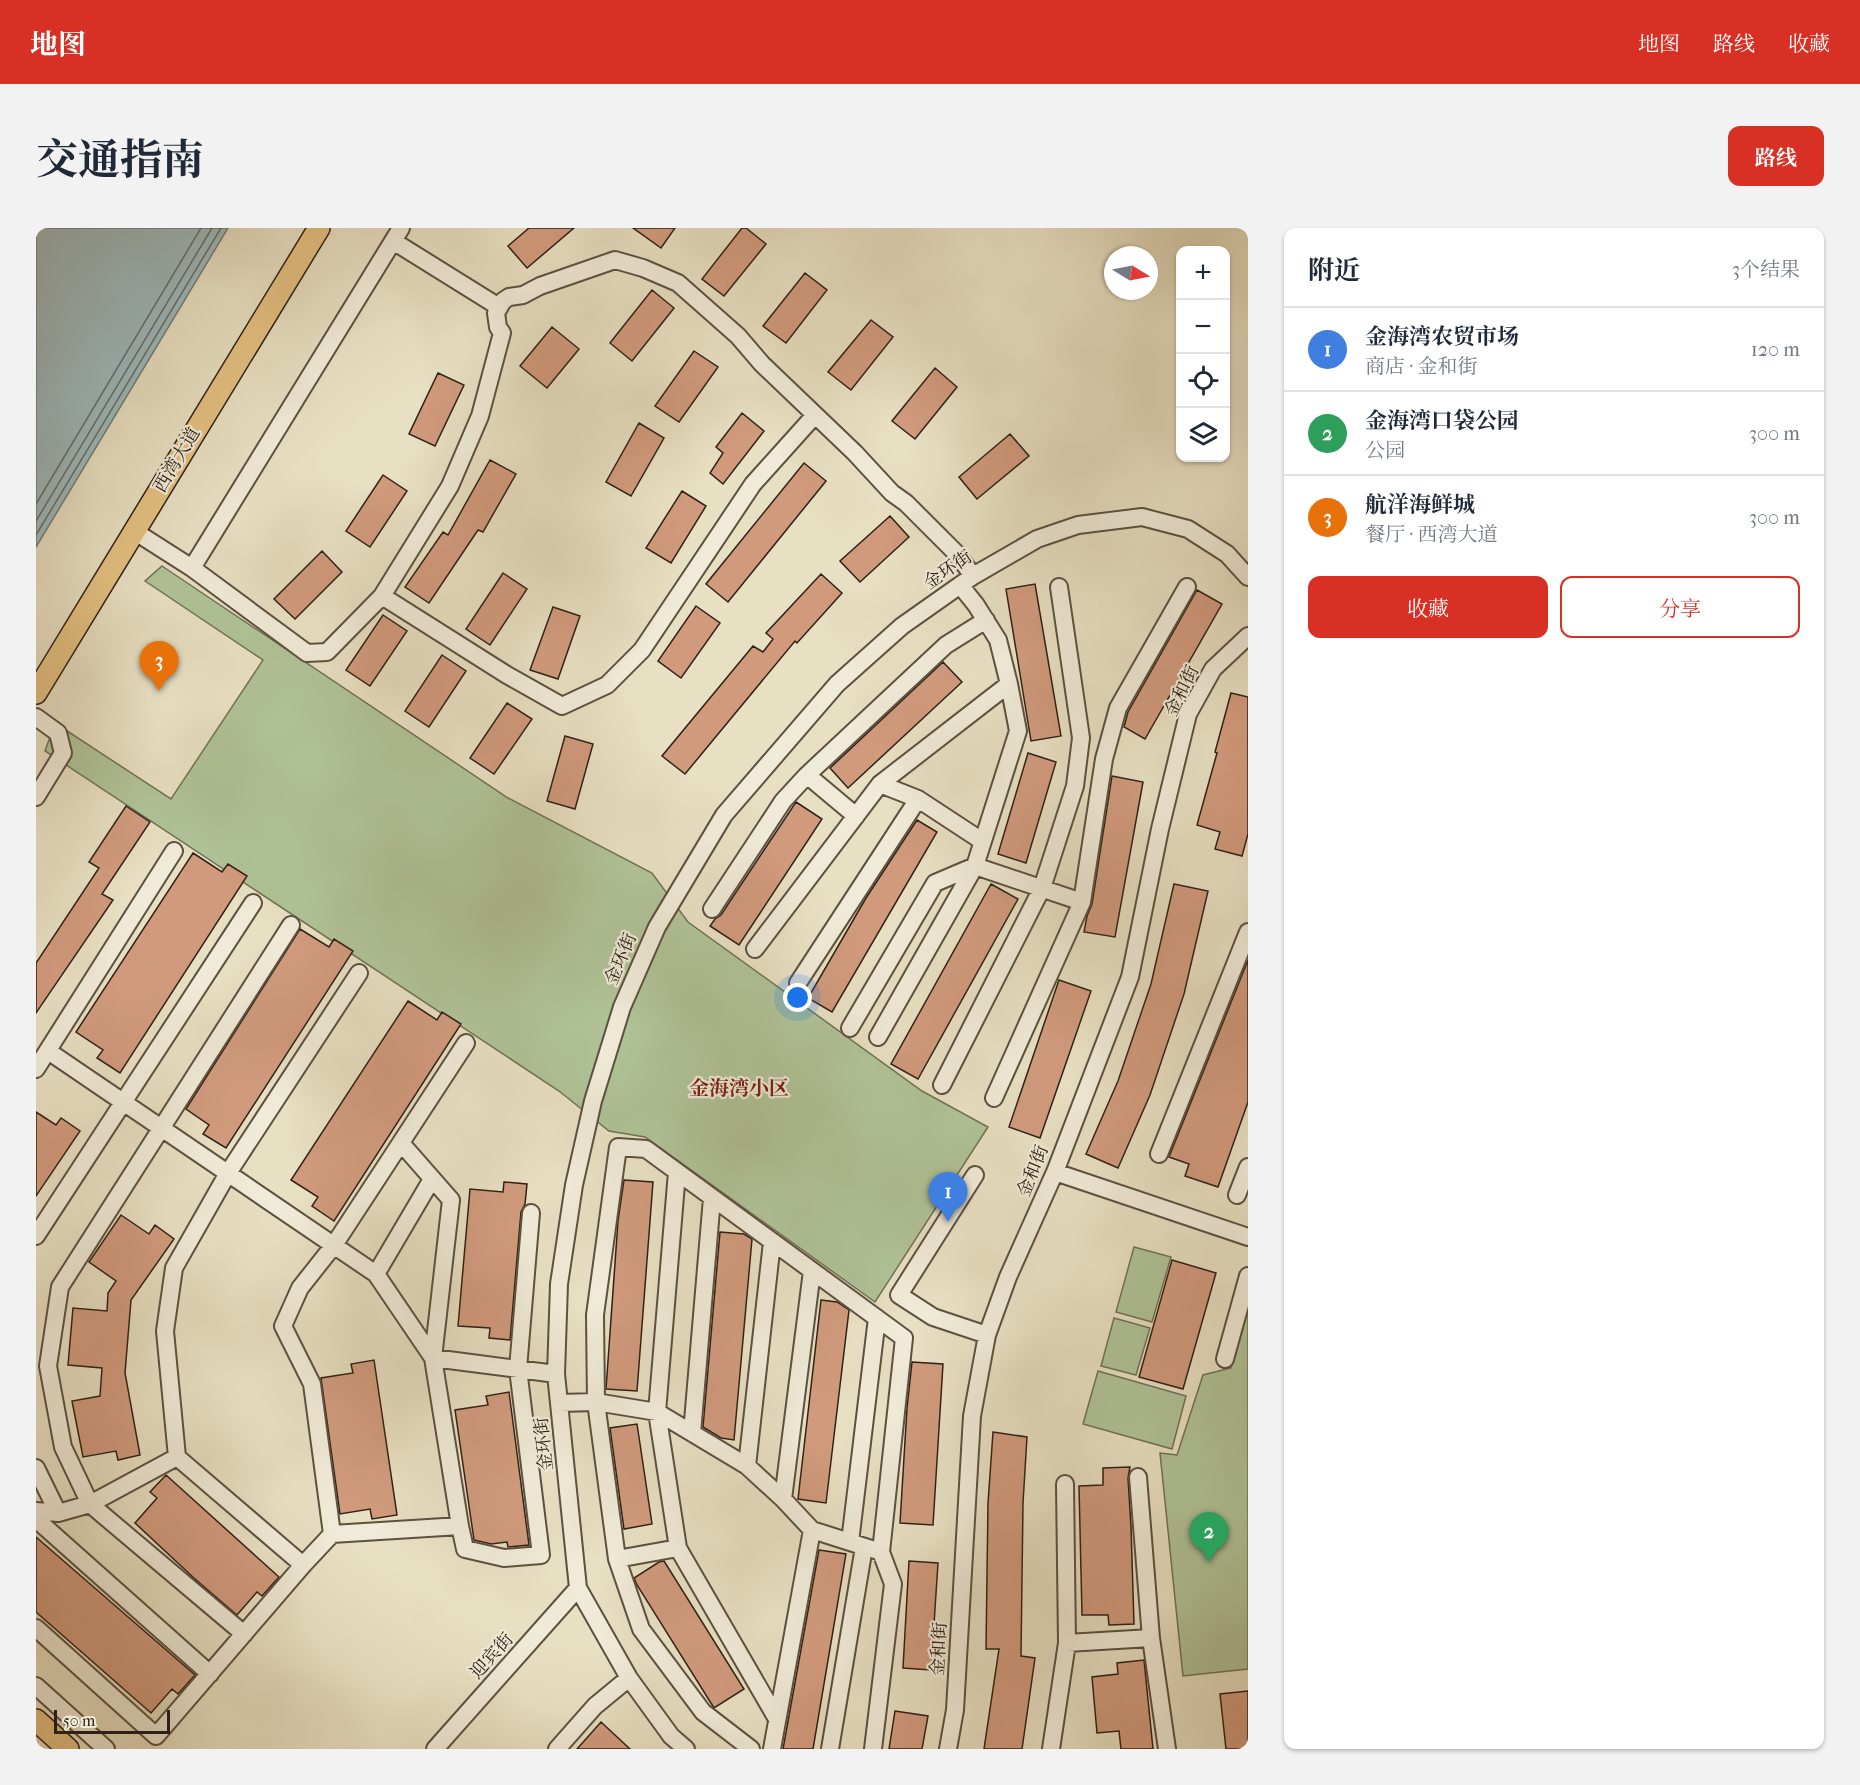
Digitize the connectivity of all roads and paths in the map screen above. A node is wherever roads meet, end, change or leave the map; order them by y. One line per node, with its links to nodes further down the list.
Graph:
1 (319, 228): 5 (main road, 西湾大道)
2 (397, 235): 3 (street); 6 (street)
3 (499, 307): 4 (street); 11 (street)
4 (815, 415): 8 (street); 11 (street)
5 (134, 531): 6 (street); 15 (main road, 西湾大道)
6 (192, 568): 11 (street)
7 (1248, 577): 8 (street, 金环街)
8 (967, 580): 12 (street); 66 (street, 金环街)
9 (1059, 587): 25 (street)
10 (1186, 588): 26 (street)
11 (382, 596)
12 (986, 620): 14 (street); 17 (street)
13 (1248, 636): 47 (street, 金和街)
14 (1009, 684): 18 (street); 22 (street)
15 (36, 693)
16 (36, 717): 19 (street)
17 (807, 775): 21 (street); 28 (street)
18 (880, 784): 20 (street); 21 (street)
19 (36, 796)
20 (918, 799): 22 (street); 33 (street)
21 (856, 816): 31 (street)
22 (982, 841): 24 (street)
23 (174, 852): 37 (street)
24 (975, 866): 25 (street); 34 (street); 35 (street)
25 (1042, 888): 26 (street); 39 (street)
26 (1082, 902): 40 (street)
27 (253, 903): 41 (street)
28 (712, 909)
29 (291, 925): 42 (street)
30 (1248, 932): 44 (street)
31 (755, 949)
32 (359, 973): 48 (street)
33 (798, 983)
34 (850, 1028)
35 (878, 1037)
36 (466, 1043): 43 (street)
37 (48, 1051): 38 (street); 41 (street)
38 (36, 1069)
39 (942, 1085)
40 (994, 1098)
41 (123, 1102): 42 (street); 54 (street)
42 (162, 1128): 48 (street); 77 (street)
43 (401, 1143): 50 (street); 57 (street)
44 (1159, 1154)
45 (1248, 1167): 51 (street)
46 (677, 1172): 52 (street); 67 (street); 69 (street)
47 (1054, 1172): 55 (street); 62 (street, 金和街)
48 (228, 1173): 57 (street); 71 (street)
49 (975, 1175): 62 (street)
50 (432, 1179): 59 (street); 63 (street)
51 (1237, 1195)
52 (712, 1198): 56 (street); 70 (street)
53 (531, 1213): 65 (street)
54 (36, 1236)
55 (1248, 1237)
56 (772, 1242): 58 (street); 72 (street)
57 (334, 1245): 59 (street); 83 (street)
58 (812, 1271): 61 (street); 76 (street)
59 (376, 1274): 63 (street)
60 (1248, 1276): 64 (street)
61 (877, 1318): 84 (street); 86 (street)
62 (987, 1335): 108 (street, 金和街)
63 (433, 1358): 65 (street); 81 (street)
64 (1225, 1359)
65 (518, 1369): 66 (street); 81 (street)
66 (556, 1374): 68 (street, 金环街)
67 (596, 1402): 68 (street); 69 (street); 87 (street)
68 (559, 1403): 89 (street, 金环街)
69 (657, 1412): 70 (street); 85 (street)
70 (692, 1433): 72 (street)
71 (177, 1457): 77 (street); 88 (street)
72 (747, 1466): 76 (street)
73 (36, 1468): 79 (street)
74 (1138, 1477): 92 (street)
75 (1065, 1484): 93 (street)
76 (783, 1498): 82 (street)
77 (90, 1504): 79 (street); 91 (street)
78 (36, 1512): 79 (street)
79 (58, 1513)
80 (36, 1520): 94 (street)
81 (460, 1526): 83 (street)
82 (812, 1530): 84 (street); 97 (street)
83 (332, 1534): 88 (street)
84 (857, 1544): 86 (street); 106 (street)
85 (678, 1548): 87 (street); 97 (street)
86 (881, 1552): 107 (street)
87 (617, 1559): 104 (street)
88 (303, 1565): 91 (street)
89 (578, 1588): 95 (street, 金环街); 101 (street, 迎宾街)
90 (36, 1628): 94 (street)
91 (244, 1634): 94 (street)
92 (1150, 1638): 93 (street); 110 (street)
93 (1067, 1643): 109 (street)
94 (210, 1674)
95 (629, 1678): 102 (street); 103 (street, 金环街)
96 (36, 1686): 100 (street)
97 (777, 1719): 105 (street)
98 (36, 1720): 99 (main road)
99 (68, 1749)
100 (106, 1749)
101 (435, 1749)
102 (557, 1749)
103 (686, 1749)
104 (751, 1749)
105 (771, 1749)
106 (830, 1749)
107 (873, 1749)
108 (948, 1749)
109 (1051, 1749)
110 (1167, 1749)

